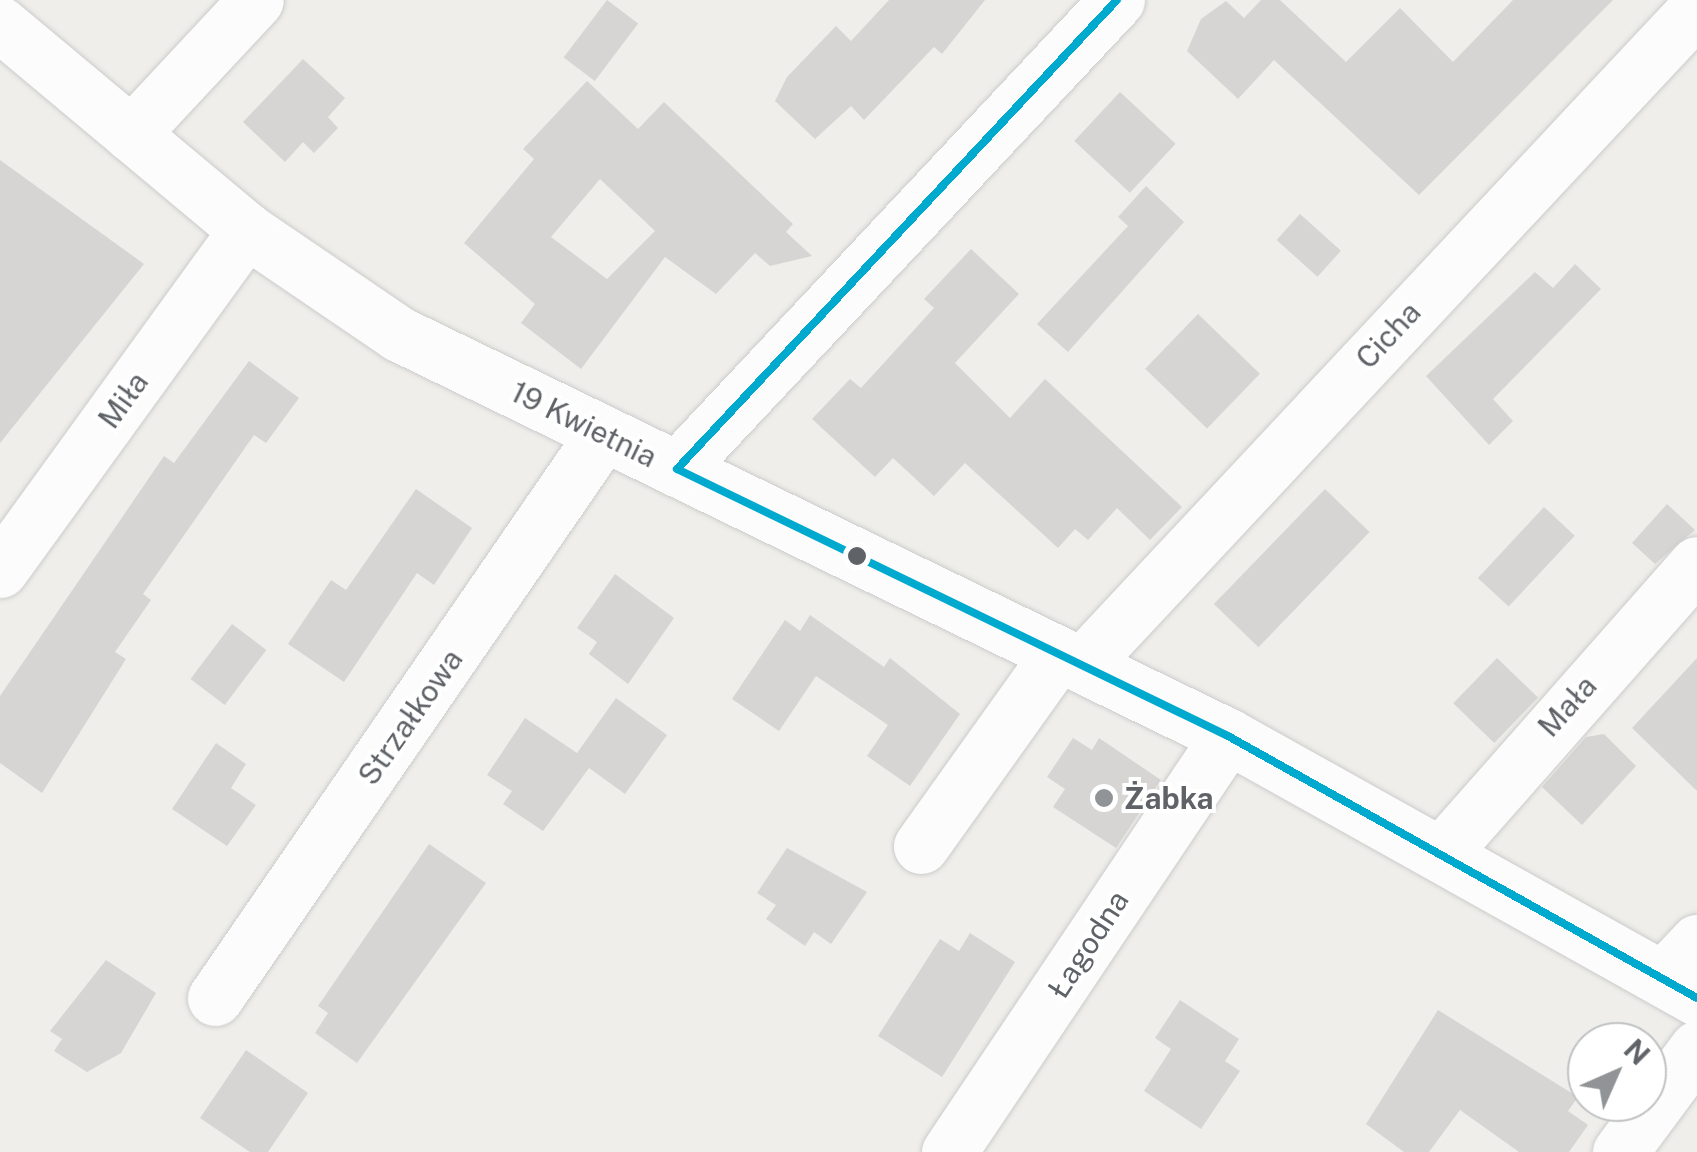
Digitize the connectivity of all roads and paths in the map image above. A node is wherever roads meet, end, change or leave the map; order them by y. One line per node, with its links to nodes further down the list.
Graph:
1 (256, 0): 5 (street)
2 (1118, 0): 8 (street)
3 (1697, 8): 11 (street, Cicha)
4 (0, 24): 5 (street, 19 Kwietnia)
5 (131, 134): 6 (street, 19 Kwietnia)
6 (246, 230): 7 (street, 19 Kwietnia); 10 (street, Miła)
7 (603, 434): 8 (street, 19 Kwietnia); 16 (street, Strzałkowa)
8 (677, 469): 11 (street, 19 Kwietnia)
9 (1697, 564): 14 (street, Mała)
10 (0, 570)
11 (1070, 660): 12 (street, 19 Kwietnia); 13 (street, Cicha)
12 (1228, 736): 14 (street, 19 Kwietnia); 18 (street, Łagodna)
13 (921, 846)
14 (1442, 853): 15 (street, 19 Kwietnia)
15 (1686, 973)
16 (215, 998)
17 (1697, 1048): 19 (street)
18 (949, 1152)
19 (1620, 1152)

